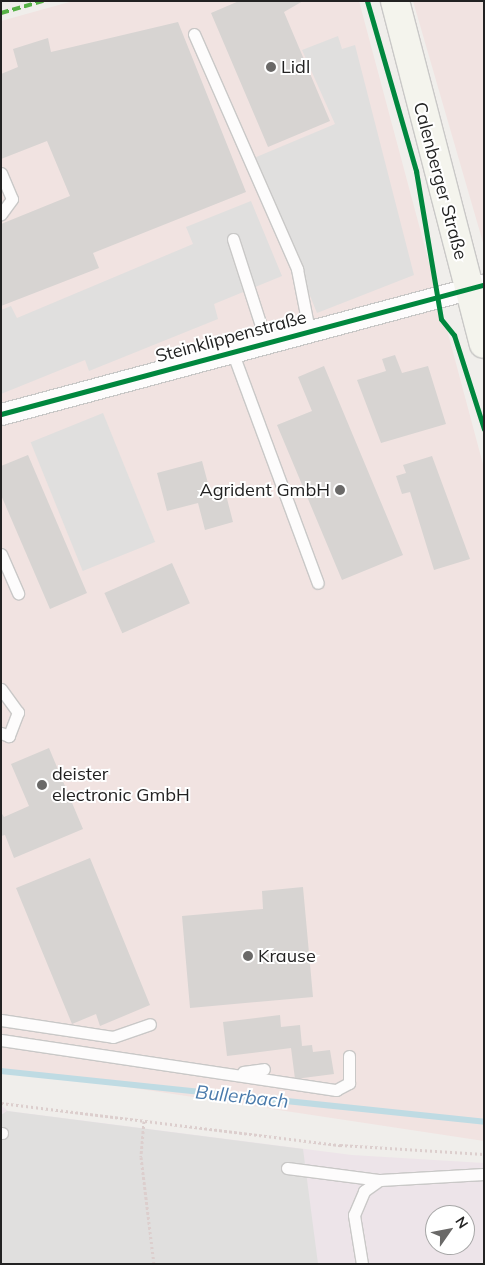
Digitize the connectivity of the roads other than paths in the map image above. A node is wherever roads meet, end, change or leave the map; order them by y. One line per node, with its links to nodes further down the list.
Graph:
1 (393, 7): 6 (main road, Calenberger Straße)
2 (194, 34): 7 (lane)
3 (1, 173): 4 (lane)
4 (1, 214)
5 (233, 239): 8 (lane)
6 (476, 287): 7 (street, Steinklippenstraße); 9 (main road, Calenberger Straße)
7 (309, 330): 8 (street, Steinklippenstraße)
8 (266, 342): 10 (street, Steinklippenstraße)
9 (484, 344)
10 (232, 351): 11 (street, Steinklippenstraße); 13 (lane)
11 (1, 414)
12 (1, 554): 14 (lane)
13 (318, 583)
14 (18, 593)
15 (1, 688): 16 (lane)
16 (1, 733)
17 (1, 1020): 18 (lane)
18 (150, 1024)
19 (1, 1040): 22 (lane)
20 (349, 1056): 22 (lane)
21 (264, 1069): 22 (lane)
22 (232, 1074)
23 (287, 1168): 25 (lane)
24 (484, 1174): 25 (lane)
25 (380, 1180): 26 (lane)
26 (362, 1264)

